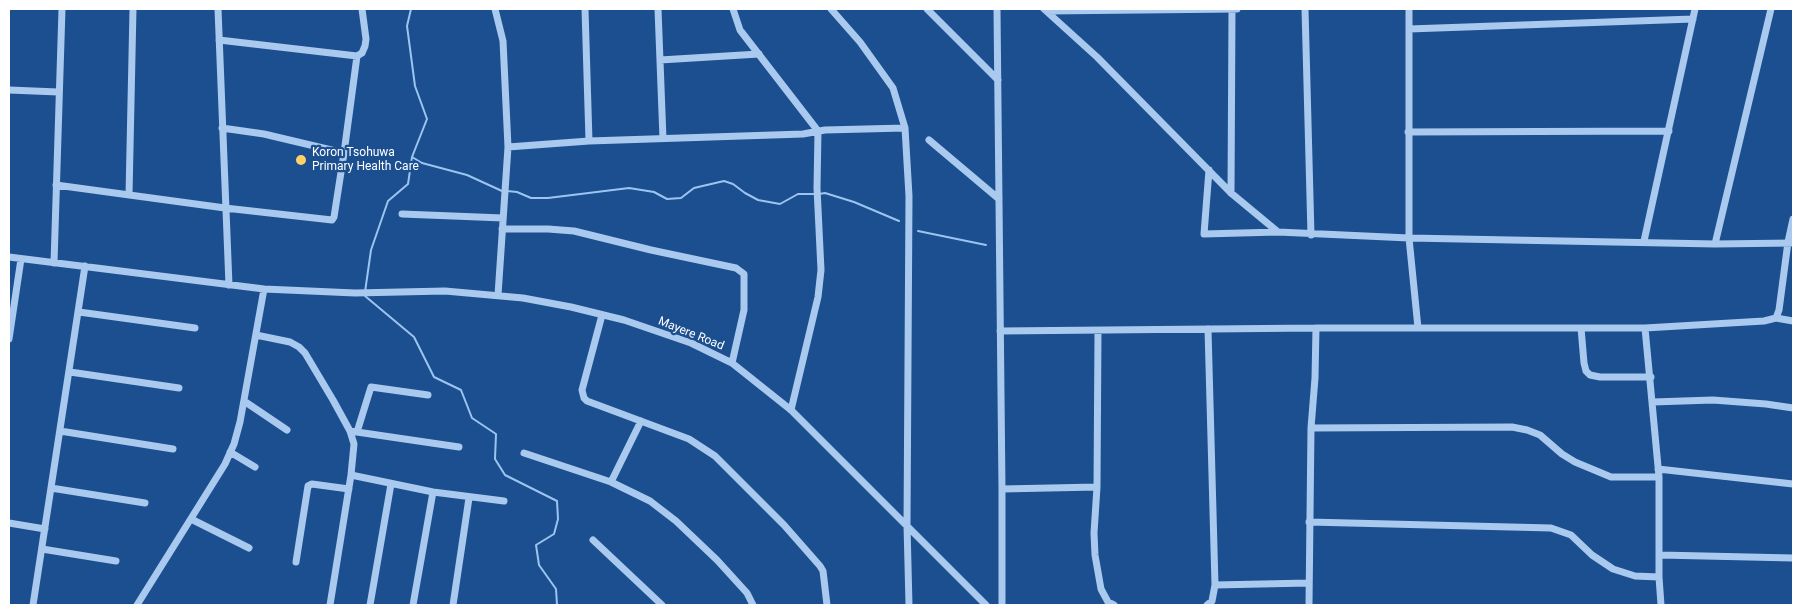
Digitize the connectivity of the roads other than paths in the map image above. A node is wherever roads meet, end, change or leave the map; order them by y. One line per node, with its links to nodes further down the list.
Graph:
1 (62, 9): 27 (street)
2 (133, 9): 41 (street)
3 (218, 9): 21 (street)
4 (362, 9): 23 (street)
5 (494, 9): 36 (street)
6 (585, 9): 35 (street)
7 (658, 9): 24 (street)
8 (733, 9): 22 (street)
9 (831, 9): 29 (street)
10 (927, 9): 25 (street)
11 (997, 9): 25 (street)
12 (1232, 9): 13 (street); 18 (street); 40 (street)
13 (1237, 9)
14 (1304, 9): 49 (street)
15 (1409, 9): 20 (street)
16 (1695, 9): 19 (street)
17 (1771, 9): 53 (street)
18 (1046, 10): 38 (street)
19 (1693, 19): 20 (street); 31 (street)
20 (1409, 29): 32 (street)
21 (219, 40): 23 (street); 28 (street)
22 (758, 54): 24 (street); 30 (street)
23 (357, 56): 37 (street)
24 (660, 60): 33 (street)
25 (998, 80): 42 (street)
26 (9, 90): 27 (street)
27 (58, 92): 39 (street)
28 (222, 128): 37 (street); 43 (street)
29 (905, 128): 30 (street); 110 (street)
30 (818, 131): 33 (street); 83 (street)
31 (1669, 131): 32 (street); 51 (street)
32 (1408, 132): 50 (street)
33 (663, 139): 35 (street)
34 (929, 140): 42 (street)
35 (589, 141): 36 (street)
36 (508, 146): 45 (street)
37 (344, 152): 43 (street)
38 (1209, 170): 40 (street); 48 (street)
39 (56, 185): 41 (street); 56 (street)
40 (1231, 193): 48 (street)
41 (129, 196): 43 (street)
42 (1000, 199): 71 (street)
43 (224, 208): 58 (street)
44 (402, 214): 45 (street)
45 (503, 218): 47 (street)
46 (1793, 218): 52 (street)
47 (502, 229): 60 (street); 75 (street)
48 (1278, 232): 49 (street)
49 (1312, 234): 50 (street)
50 (1409, 238): 51 (street); 67 (street)
51 (1644, 241): 53 (street)
52 (1790, 243): 53 (street); 63 (street)
53 (1715, 244)
54 (9, 257): 55 (street, Mayere Road)
55 (21, 259): 56 (street, Mayere Road); 74 (street)
56 (54, 263): 57 (street, Mayere Road)
57 (85, 266): 58 (street, Mayere Road); 61 (street)
58 (229, 285): 59 (street, Mayere Road)
59 (264, 289): 60 (street, Mayere Road); 73 (street)
60 (498, 295): 62 (street, Mayere Road)
61 (79, 312): 65 (street); 76 (street)
62 (602, 315): 75 (street, Mayere Road); 84 (street)
63 (1776, 318): 64 (street); 69 (street)
64 (1793, 320)
65 (195, 328)
66 (1316, 328): 67 (street); 70 (street); 85 (street)
67 (1418, 328): 68 (street)
68 (1581, 328): 69 (street); 77 (street)
69 (1645, 328): 77 (street)
70 (1208, 329): 72 (street); 121 (street)
71 (1000, 331): 72 (street); 102 (street)
72 (1098, 331): 99 (street)
73 (256, 335): 80 (street); 88 (street)
74 (9, 339)
75 (732, 363): 83 (street, Mayere Road)
76 (70, 372): 78 (street); 87 (street)
77 (1650, 377): 81 (street)
78 (179, 388)
79 (428, 395): 88 (street)
80 (244, 401): 86 (street); 91 (street)
81 (1653, 402): 82 (street); 94 (street)
82 (1793, 408)
83 (791, 410): 110 (street, Mayere Road)
84 (641, 421): 96 (street); 130 (street)
85 (1311, 428): 94 (street); 108 (street)
86 (287, 430)
87 (60, 431): 90 (street); 100 (street)
88 (353, 431): 89 (street); 95 (street)
89 (459, 447)
90 (173, 449)
91 (230, 452): 93 (street); 107 (street)
92 (524, 453): 96 (street)
93 (255, 467)
94 (1658, 473): 98 (street); 115 (street)
95 (351, 475): 97 (street); 101 (street)
96 (611, 482): 129 (street)
97 (391, 484): 103 (street); 125 (street)
98 (1793, 484)
99 (1097, 487): 102 (street); 134 (street)
100 (51, 488): 106 (street); 111 (street)
101 (348, 489): 118 (street); 124 (street)
102 (1002, 489): 133 (street)
103 (433, 492): 104 (street); 126 (street)
104 (469, 498): 105 (street); 127 (street)
105 (504, 501)
106 (145, 503)
107 (191, 519): 113 (street); 123 (street)
108 (1309, 522): 119 (street); 120 (street)
109 (9, 523): 111 (street)
110 (907, 525): 131 (street); 132 (street, Mayere Road)
111 (45, 529): 114 (street)
112 (593, 540): 128 (street)
113 (249, 548)
114 (42, 549): 117 (street); 122 (street)
115 (1660, 555): 116 (street); 119 (street)
116 (1793, 558)
117 (116, 561)
118 (296, 562)
119 (1659, 577): 137 (street)
120 (1309, 583): 121 (street); 136 (street)
121 (1215, 585): 135 (street)
122 (33, 605)
123 (137, 605)
124 (330, 605)
125 (370, 605)
126 (413, 605)
127 (453, 605)
128 (662, 605)
129 (753, 605)
130 (827, 605)
131 (909, 605)
132 (986, 605)
133 (1002, 605)
134 (1114, 605)
135 (1207, 605)
136 (1309, 605)
137 (1661, 605)

